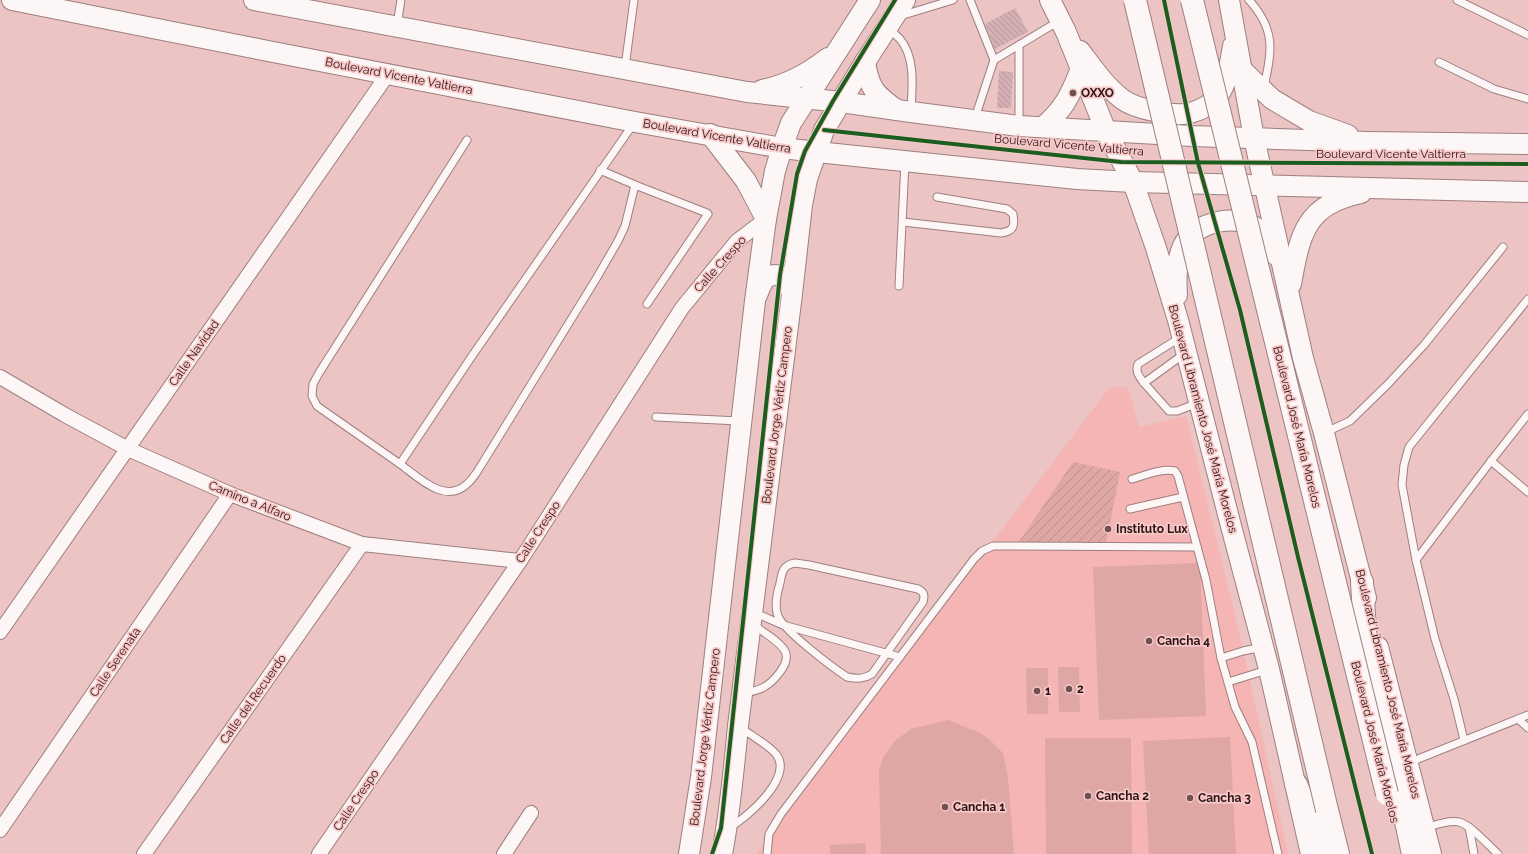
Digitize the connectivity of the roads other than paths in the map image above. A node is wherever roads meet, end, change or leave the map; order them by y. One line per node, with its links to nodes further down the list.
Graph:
1 (12, 0): 28 (main road, Boulevard Vicente Valtierra)
2 (402, 0): 17 (lane)
3 (634, 0): 26 (lane)
4 (870, 0): 21 (main road, Boulevard Jorge Vértiz Campero)
5 (905, 0): 15 (main road, Boulevard Jorge Vértiz Campero)
6 (953, 0): 15 (lane)
7 (970, 0): 22 (lane)
8 (1050, 0): 16 (main road, Boulevard Libramiento José María Morelos)
9 (1135, 0): 119 (main road, bridge)
10 (1192, 0): 120 (main road, Boulevard José María Morelos, bridge)
11 (1229, 0): 18 (main road, Boulevard Libramiento José María Morelos)
12 (1249, 0): 29 (lane)
13 (1457, 0): 19 (lane)
14 (263, 1): 17 (main road, Boulevard Vicente Valtierra)
15 (891, 22): 23 (main road, Boulevard Jorge Vértiz Campero); 34 (lane)
16 (1062, 26): 18 (main road); 20 (lane); 27 (main road, Boulevard Libramiento José María Morelos)
17 (396, 27): 26 (main road, Boulevard Vicente Valtierra)
18 (1236, 34): 25 (main road, Boulevard Libramiento José María Morelos)
19 (1528, 35)
20 (1019, 45): 22 (lane); 37 (lane)
21 (837, 53): 30 (main road); 31 (main road, Boulevard Jorge Vértiz Campero)
22 (994, 60): 35 (lane)
23 (865, 62): 33 (main road, Boulevard Jorge Vértiz Campero); 34 (main road)
24 (1439, 62): 32 (lane)
25 (1241, 69): 29 (main road); 41 (main road, Boulevard Libramiento José María Morelos)
26 (625, 70): 30 (main road, Boulevard Vicente Valtierra)
27 (1080, 71): 38 (main road); 39 (main road, Boulevard Libramiento José María Morelos)
28 (388, 74): 36 (main road, Boulevard Vicente Valtierra); 73 (street, Calle Navidad)
29 (1263, 91): 43 (main road)
30 (747, 92): 31 (main road, Boulevard Vicente Valtierra)
31 (806, 99): 33 (main road, Boulevard Vicente Valtierra); 45 (main road, Boulevard Jorge Vértiz Campero)
32 (1528, 99)
33 (841, 102): 34 (main road, Boulevard Vicente Valtierra); 46 (main road, Boulevard Jorge Vértiz Campero)
34 (904, 111): 35 (main road, Boulevard Vicente Valtierra)
35 (974, 119): 37 (main road, Boulevard Vicente Valtierra)
36 (635, 122): 40 (main road, Boulevard Vicente Valtierra); 48 (lane)
37 (1019, 126): 38 (main road, Boulevard Vicente Valtierra)
38 (1043, 127): 39 (main road, Boulevard Vicente Valtierra)
39 (1106, 131): 41 (main road, Boulevard Vicente Valtierra); 49 (main road, Boulevard Libramiento José María Morelos)
40 (710, 134): 45 (main road, Boulevard Vicente Valtierra); 55 (main road)
41 (1254, 138): 43 (main road, Boulevard Vicente Valtierra); 51 (main road, Boulevard Libramiento José María Morelos)
42 (467, 140): 75 (lane)
43 (1367, 142): 44 (main road, Boulevard Vicente Valtierra)
44 (1528, 144)
45 (782, 148): 46 (main road, Boulevard Vicente Valtierra); 55 (main road, Boulevard Jorge Vértiz Campero)
46 (816, 152): 47 (main road, Boulevard Vicente Valtierra); 60 (main road, Boulevard Jorge Vértiz Campero)
47 (905, 162): 49 (main road, Boulevard Vicente Valtierra); 56 (lane)
48 (600, 170): 50 (lane); 75 (lane)
49 (1133, 182): 51 (main road, Boulevard Vicente Valtierra); 65 (main road, Boulevard Libramiento José María Morelos)
50 (635, 185): 64 (lane); 75 (lane)
51 (1266, 186): 52 (main road, Boulevard Vicente Valtierra); 58 (main road, Boulevard Libramiento José María Morelos)
52 (1382, 188): 53 (main road, Boulevard Vicente Valtierra); 61 (main road)
53 (1528, 192)
54 (937, 198): 56 (lane)
55 (766, 219): 63 (main road, Boulevard Jorge Vértiz Campero); 84 (street, Calle Crespo)
56 (903, 222): 59 (lane)
57 (1503, 247): 72 (lane)
58 (1283, 265): 61 (main road, Boulevard Libramiento José María Morelos); 65 (main road)
59 (899, 286)
60 (792, 294): 63 (main road); 88 (main road, Boulevard Jorge Vértiz Campero)
61 (1289, 296): 72 (main road, Boulevard Libramiento José María Morelos)
62 (1528, 299): 83 (lane)
63 (755, 301): 71 (main road, Boulevard Jorge Vértiz Campero)
64 (647, 304)
65 (1182, 336): 67 (lane); 67 (lane); 68 (main road, Boulevard Libramiento José María Morelos)
66 (0, 377): 73 (street, Camino a Alfaro)
67 (1144, 383): 68 (lane)
68 (1200, 402): 91 (main road, Boulevard Libramiento José María Morelos)
69 (1528, 414): 74 (lane)
70 (656, 417): 71 (lane)
71 (742, 421): 113 (main road, Boulevard Jorge Vértiz Campero)
72 (1324, 433): 85 (main road, Boulevard Libramiento José María Morelos)
73 (128, 449): 78 (street, Camino a Alfaro); 90 (street, Calle Navidad)
74 (1491, 461): 77 (lane); 83 (lane)
75 (400, 464)
76 (1132, 479): 79 (lane)
77 (1528, 492)
78 (230, 494): 81 (street, Camino a Alfaro); 109 (street, Calle Serenata)
79 (1184, 497): 80 (lane); 82 (lane)
80 (1130, 509)
81 (362, 544): 84 (street, Camino a Alfaro); 110 (street, Calle del Recuerdo)
82 (1197, 547): 87 (lane); 94 (lane)
83 (1416, 560): 102 (lane)
84 (520, 561): 111 (street, Calle Crespo)
85 (1362, 582): 103 (main road, Boulevard Libramiento José María Morelos); 121 (main road)
86 (923, 602): 87 (lane); 89 (lane); 92 (lane)
87 (936, 608): 93 (lane)
88 (752, 618): 89 (lane); 97 (main road, Boulevard Jorge Vértiz Campero); 97 (lane)
89 (783, 625): 92 (lane); 92 (lane)
90 (0, 632)
91 (1263, 647): 94 (lane); 95 (main road, Boulevard Libramiento José María Morelos)
92 (887, 653): 93 (lane)
93 (900, 657): 115 (lane)
94 (1221, 658): 96 (lane)
95 (1269, 669): 96 (lane); 104 (main road, Boulevard Libramiento José María Morelos)
96 (1228, 682): 116 (lane)
97 (743, 693): 100 (main road, Boulevard Jorge Vértiz Campero)
98 (1528, 715): 99 (lane)
99 (1518, 719): 101 (lane); 102 (lane)
100 (738, 726): 108 (main road, Boulevard Jorge Vértiz Campero); 108 (lane)
101 (1528, 728)
102 (1464, 740): 103 (lane)
103 (1408, 763): 107 (main road, Boulevard Libramiento José María Morelos)
104 (1296, 784): 117 (main road, Boulevard Libramiento José María Morelos); 118 (main road)
105 (532, 813): 112 (street)
106 (1469, 827): 107 (lane); 123 (lane); 124 (lane)
107 (1425, 828): 122 (main road, Boulevard Libramiento José María Morelos)
108 (727, 829): 114 (main road, Boulevard Jorge Vértiz Campero)
109 (0, 830)
110 (144, 854)
111 (319, 854)
112 (504, 854)
113 (688, 854)
114 (722, 854)
115 (767, 854)
116 (1278, 854)
117 (1311, 854)
118 (1324, 854)
119 (1338, 854)
120 (1404, 854)
121 (1413, 854)
122 (1431, 854)
123 (1474, 854)
124 (1498, 854)

